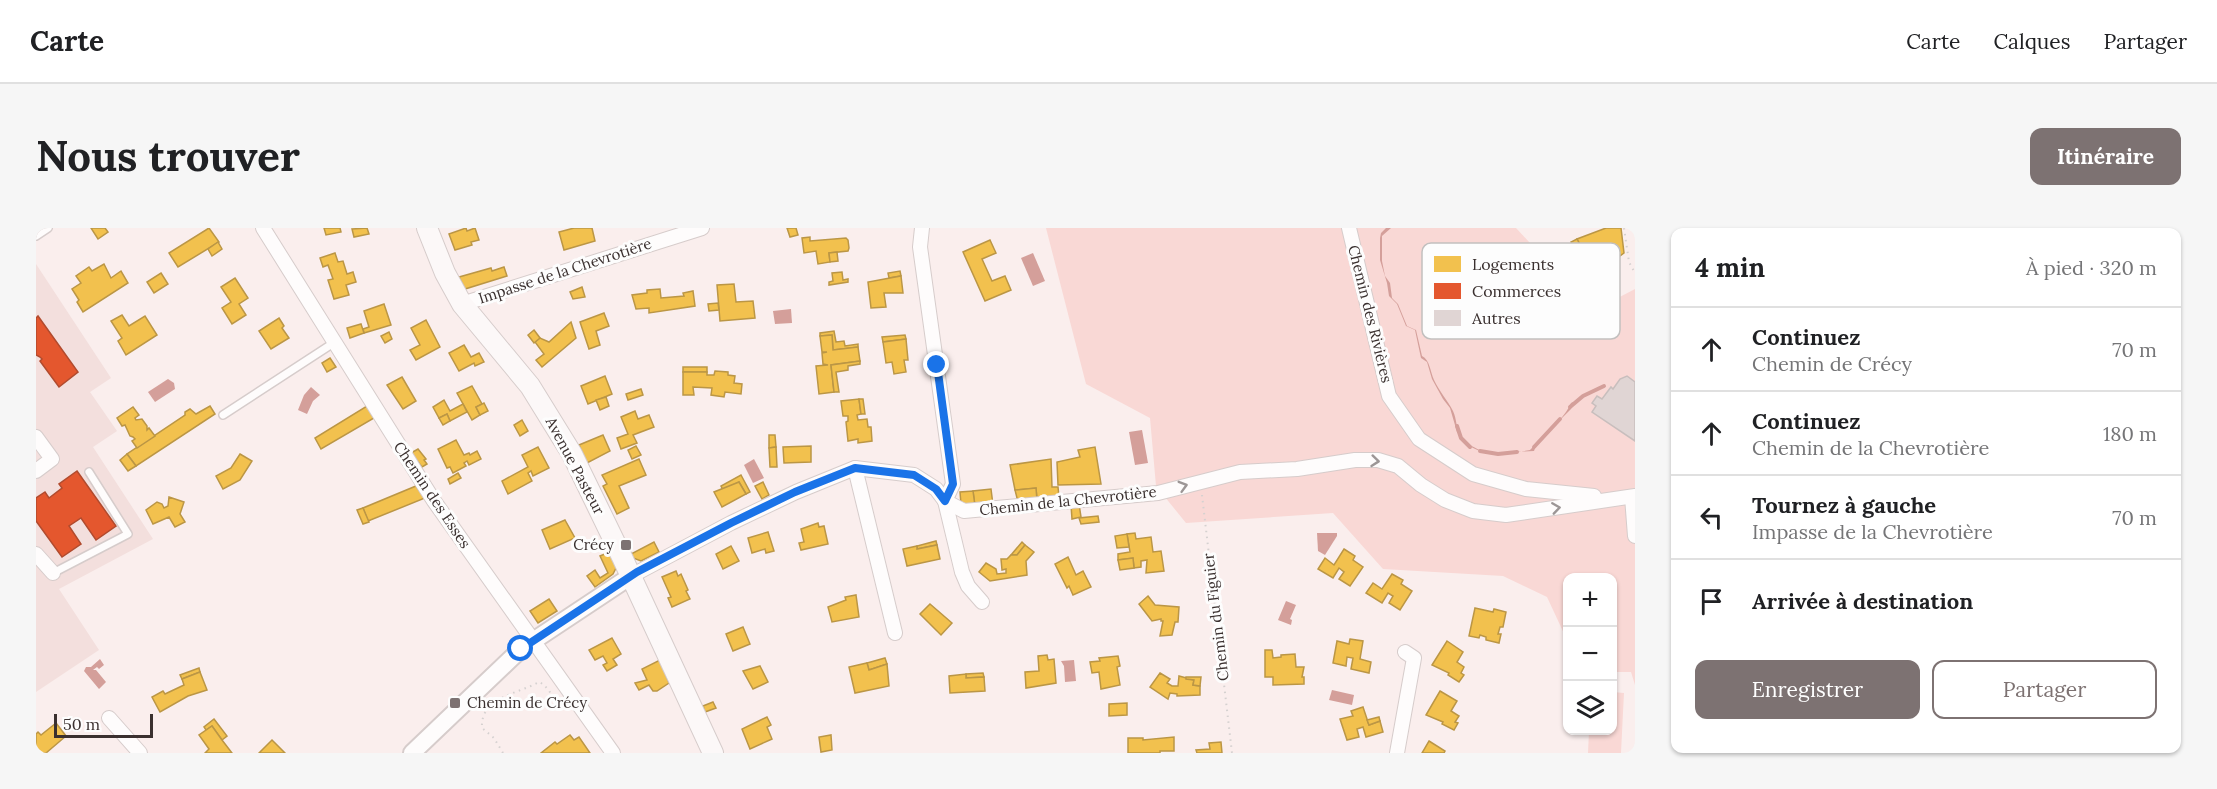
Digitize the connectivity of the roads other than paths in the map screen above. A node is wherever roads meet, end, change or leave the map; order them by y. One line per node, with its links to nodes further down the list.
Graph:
1 (48, 228): 7 (lane)
2 (263, 228): 9 (street, Chemin des Esses)
3 (427, 228): 8 (main road, Avenue Pasteur)
4 (702, 228): 8 (street, Impasse de la Chevrotière)
5 (922, 228): 17 (street)
6 (1349, 228): 16 (street, Chemin des Rivières)
7 (36, 236)
8 (462, 304): 21 (main road, Avenue Pasteur)
9 (335, 342): 10 (lane); 24 (street, Chemin des Esses)
10 (223, 415)
11 (36, 437): 13 (street)
12 (855, 468): 17 (street, Chemin de la Chevrotière); 21 (street, Chemin de la Chevrotière); 23 (street)
13 (36, 471)
14 (89, 471): 20 (lane)
15 (1634, 496): 16 (street, Chemin de la Chevrotière); 18 (street)
16 (1611, 498): 17 (street, Chemin de la Chevrotière, one-way to 16)
17 (945, 501): 22 (street)
18 (1635, 536)
19 (36, 554): 20 (street)
20 (53, 573)
21 (631, 576): 24 (street); 30 (main road, Avenue Pasteur)
22 (982, 602)
23 (895, 633)
24 (533, 639): 28 (street); 29 (street, Chemin des Esses)
25 (1405, 652): 31 (street)
26 (109, 718): 27 (street)
27 (140, 753)
28 (412, 753)
29 (613, 753)
30 (713, 753)
31 (1397, 753)

